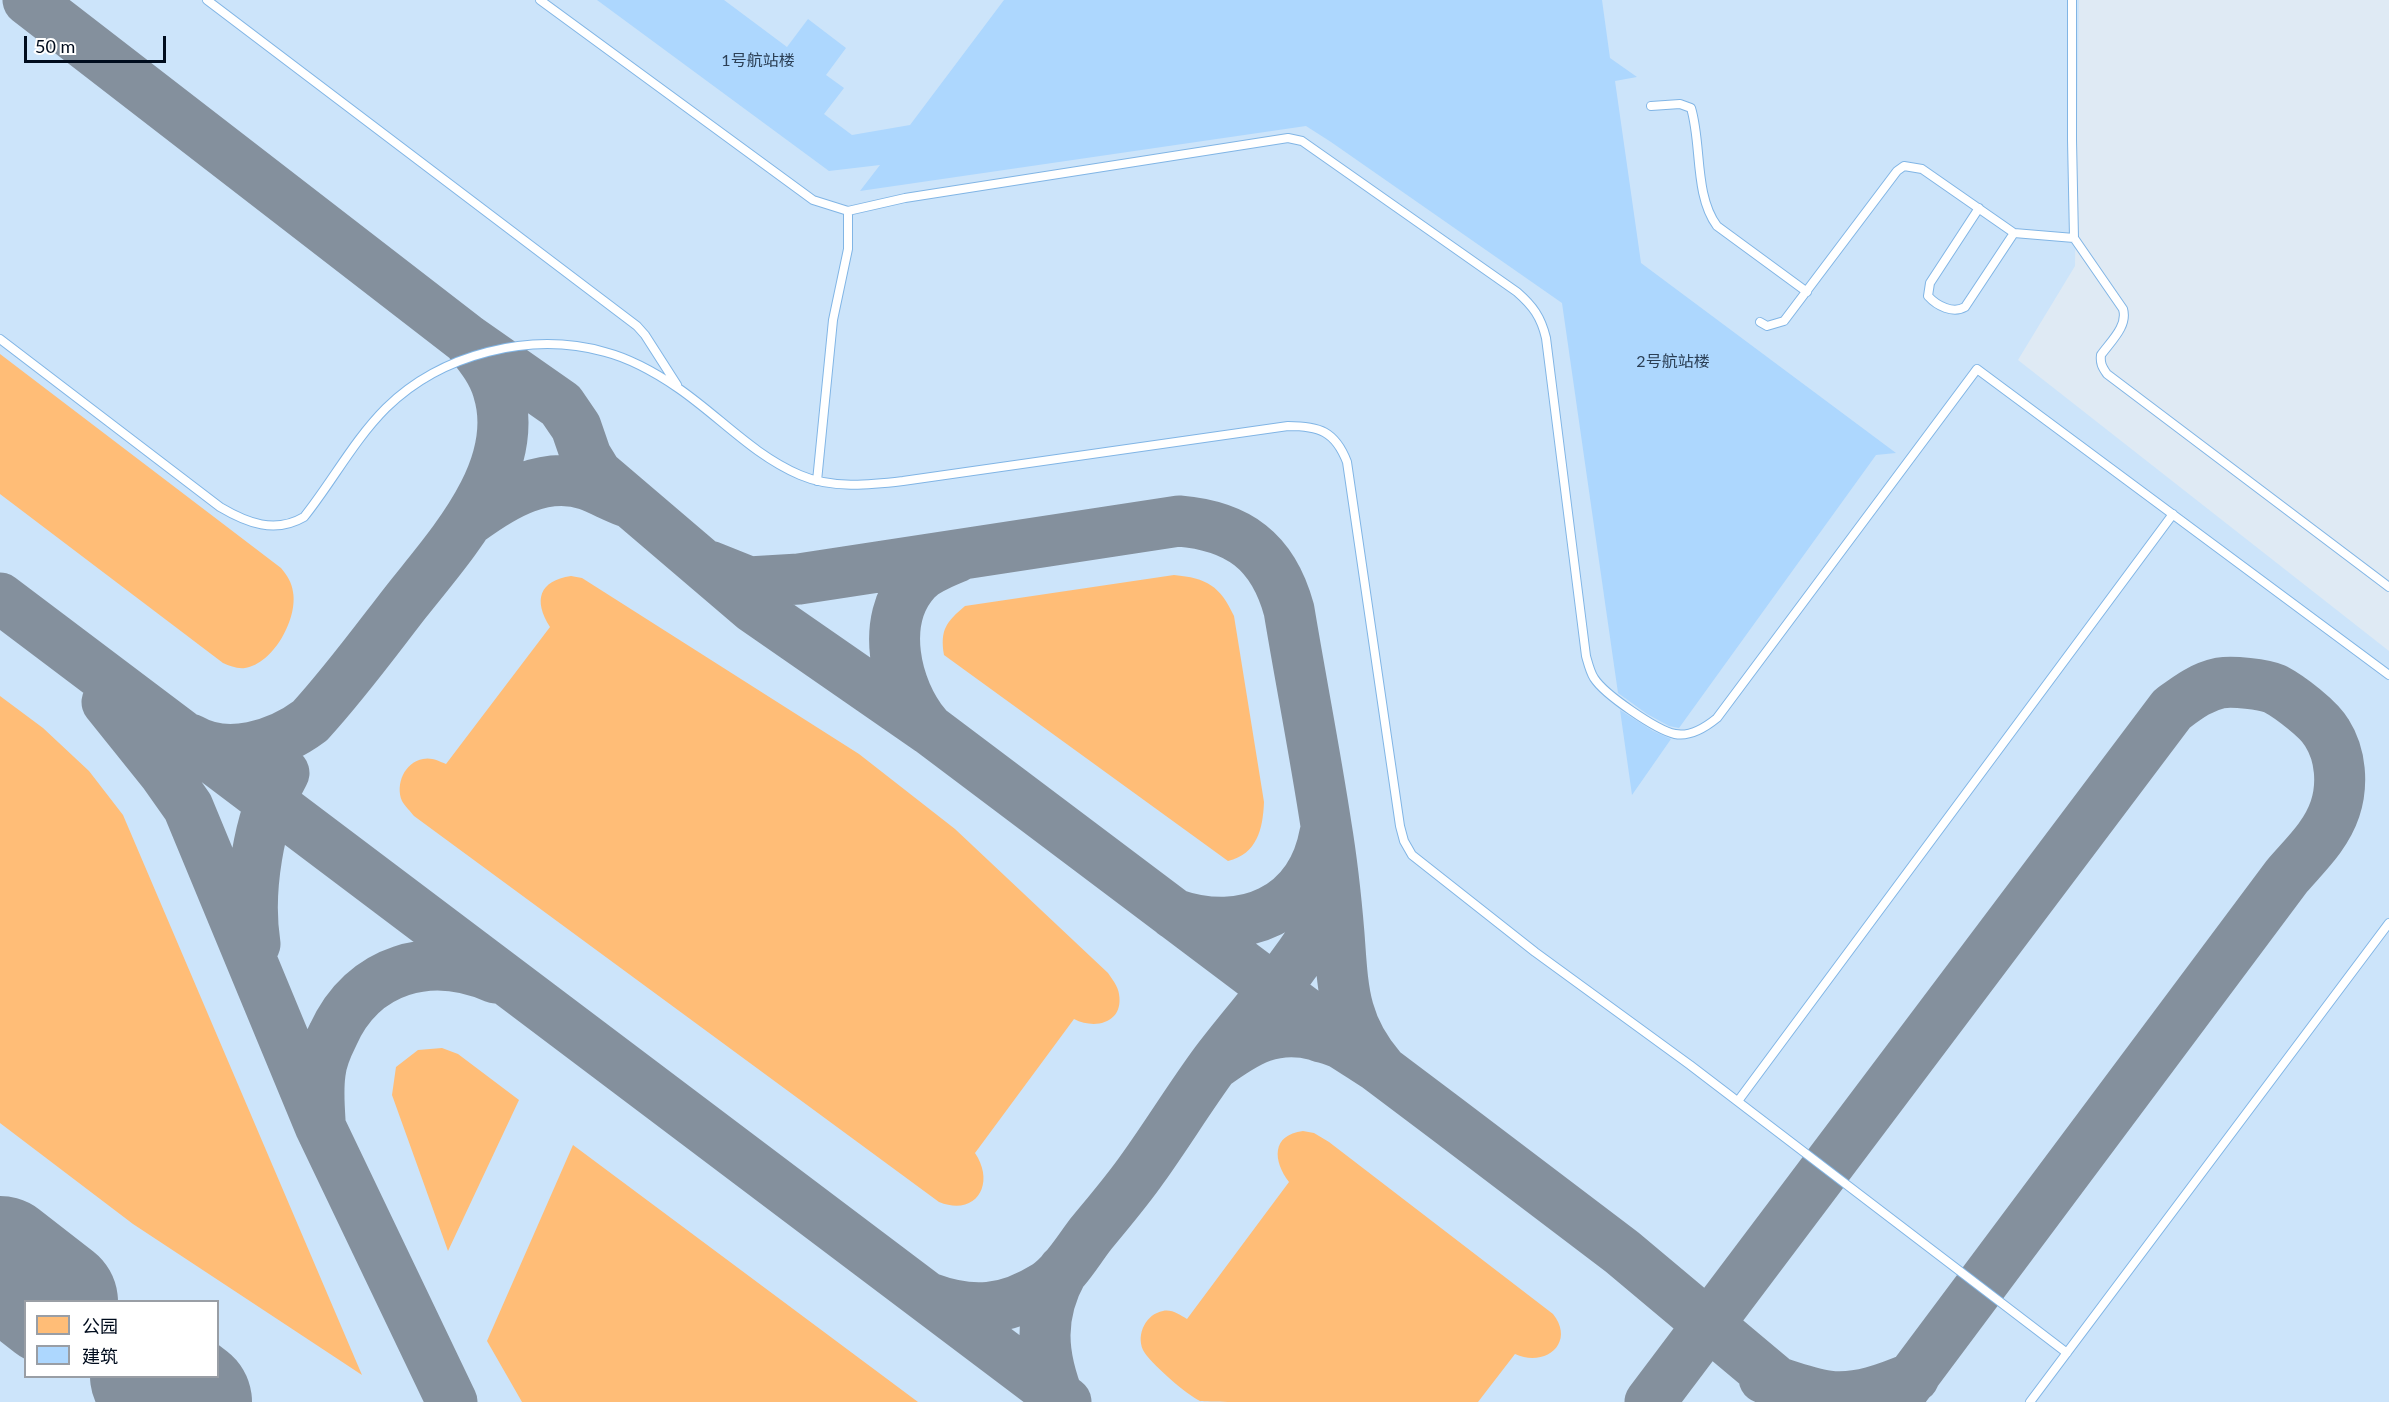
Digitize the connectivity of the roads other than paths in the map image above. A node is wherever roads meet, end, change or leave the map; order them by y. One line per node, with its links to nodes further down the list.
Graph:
1 (207, 0): 12 (lane)
2 (540, 0): 6 (lane)
3 (2072, 0): 8 (lane)
4 (1651, 106): 9 (lane)
5 (1979, 208): 7 (lane); 7 (lane); 9 (lane)
6 (848, 211): 13 (lane); 14 (lane)
7 (2014, 233): 8 (lane)
8 (2074, 238): 15 (lane)
9 (1807, 292): 10 (lane)
10 (1760, 322)
11 (0, 339): 12 (lane)
12 (679, 389): 13 (lane)
13 (818, 481): 18 (lane)
14 (2173, 514): 16 (lane); 18 (lane)
15 (2389, 587)
16 (2389, 675)
17 (2389, 923): 19 (lane)
18 (1738, 1101): 19 (lane)
19 (2067, 1353): 20 (lane)
20 (2030, 1402)

